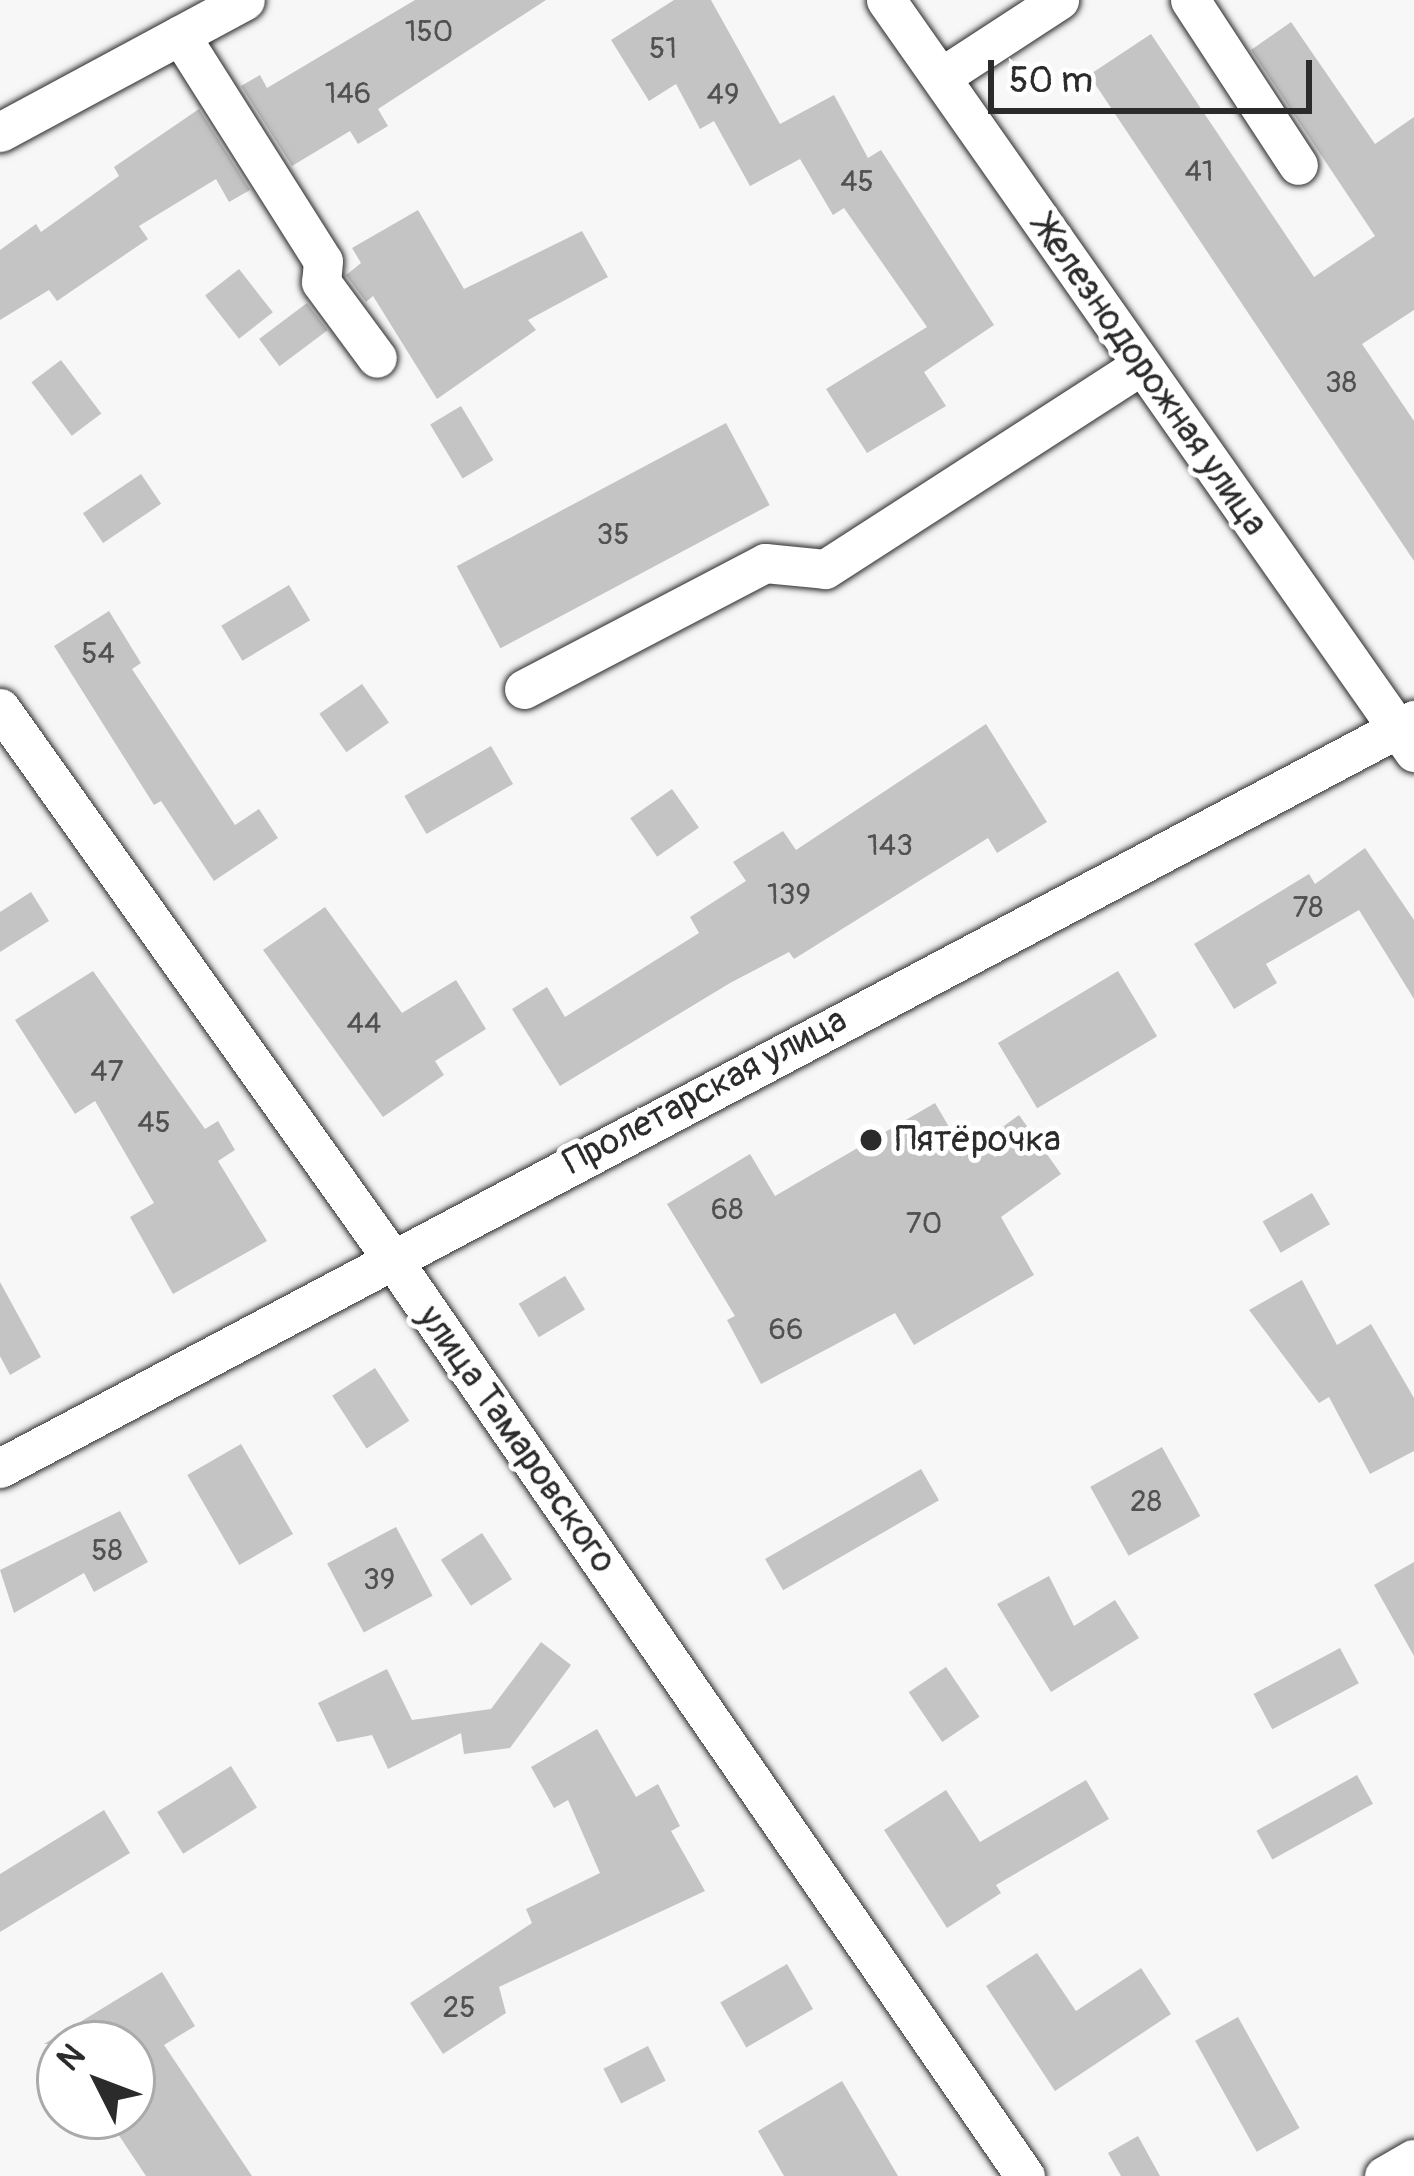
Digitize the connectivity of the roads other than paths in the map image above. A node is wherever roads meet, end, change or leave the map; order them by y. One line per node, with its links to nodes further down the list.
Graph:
1 (245, 0): 5 (street)
2 (886, 0): 6 (street, Железнодорожная улица)
3 (1059, 0): 6 (street)
4 (1190, 0): 8 (street)
5 (180, 35): 7 (street); 9 (street)
6 (940, 77): 10 (street, Железнодорожная улица)
7 (0, 132)
8 (1298, 165)
9 (377, 358)
10 (1142, 365): 11 (street); 13 (street, Железнодорожная улица)
11 (524, 689)
12 (0, 708): 14 (street, улица Тамаровского)
13 (1408, 733): 14 (street, Пролетарская улица)
14 (390, 1256): 15 (street, Пролетарская улица); 17 (street, улица Тамаровского)
15 (0, 1468)
16 (1414, 2159): 18 (street)
17 (1025, 2176)
18 (1384, 2176)

